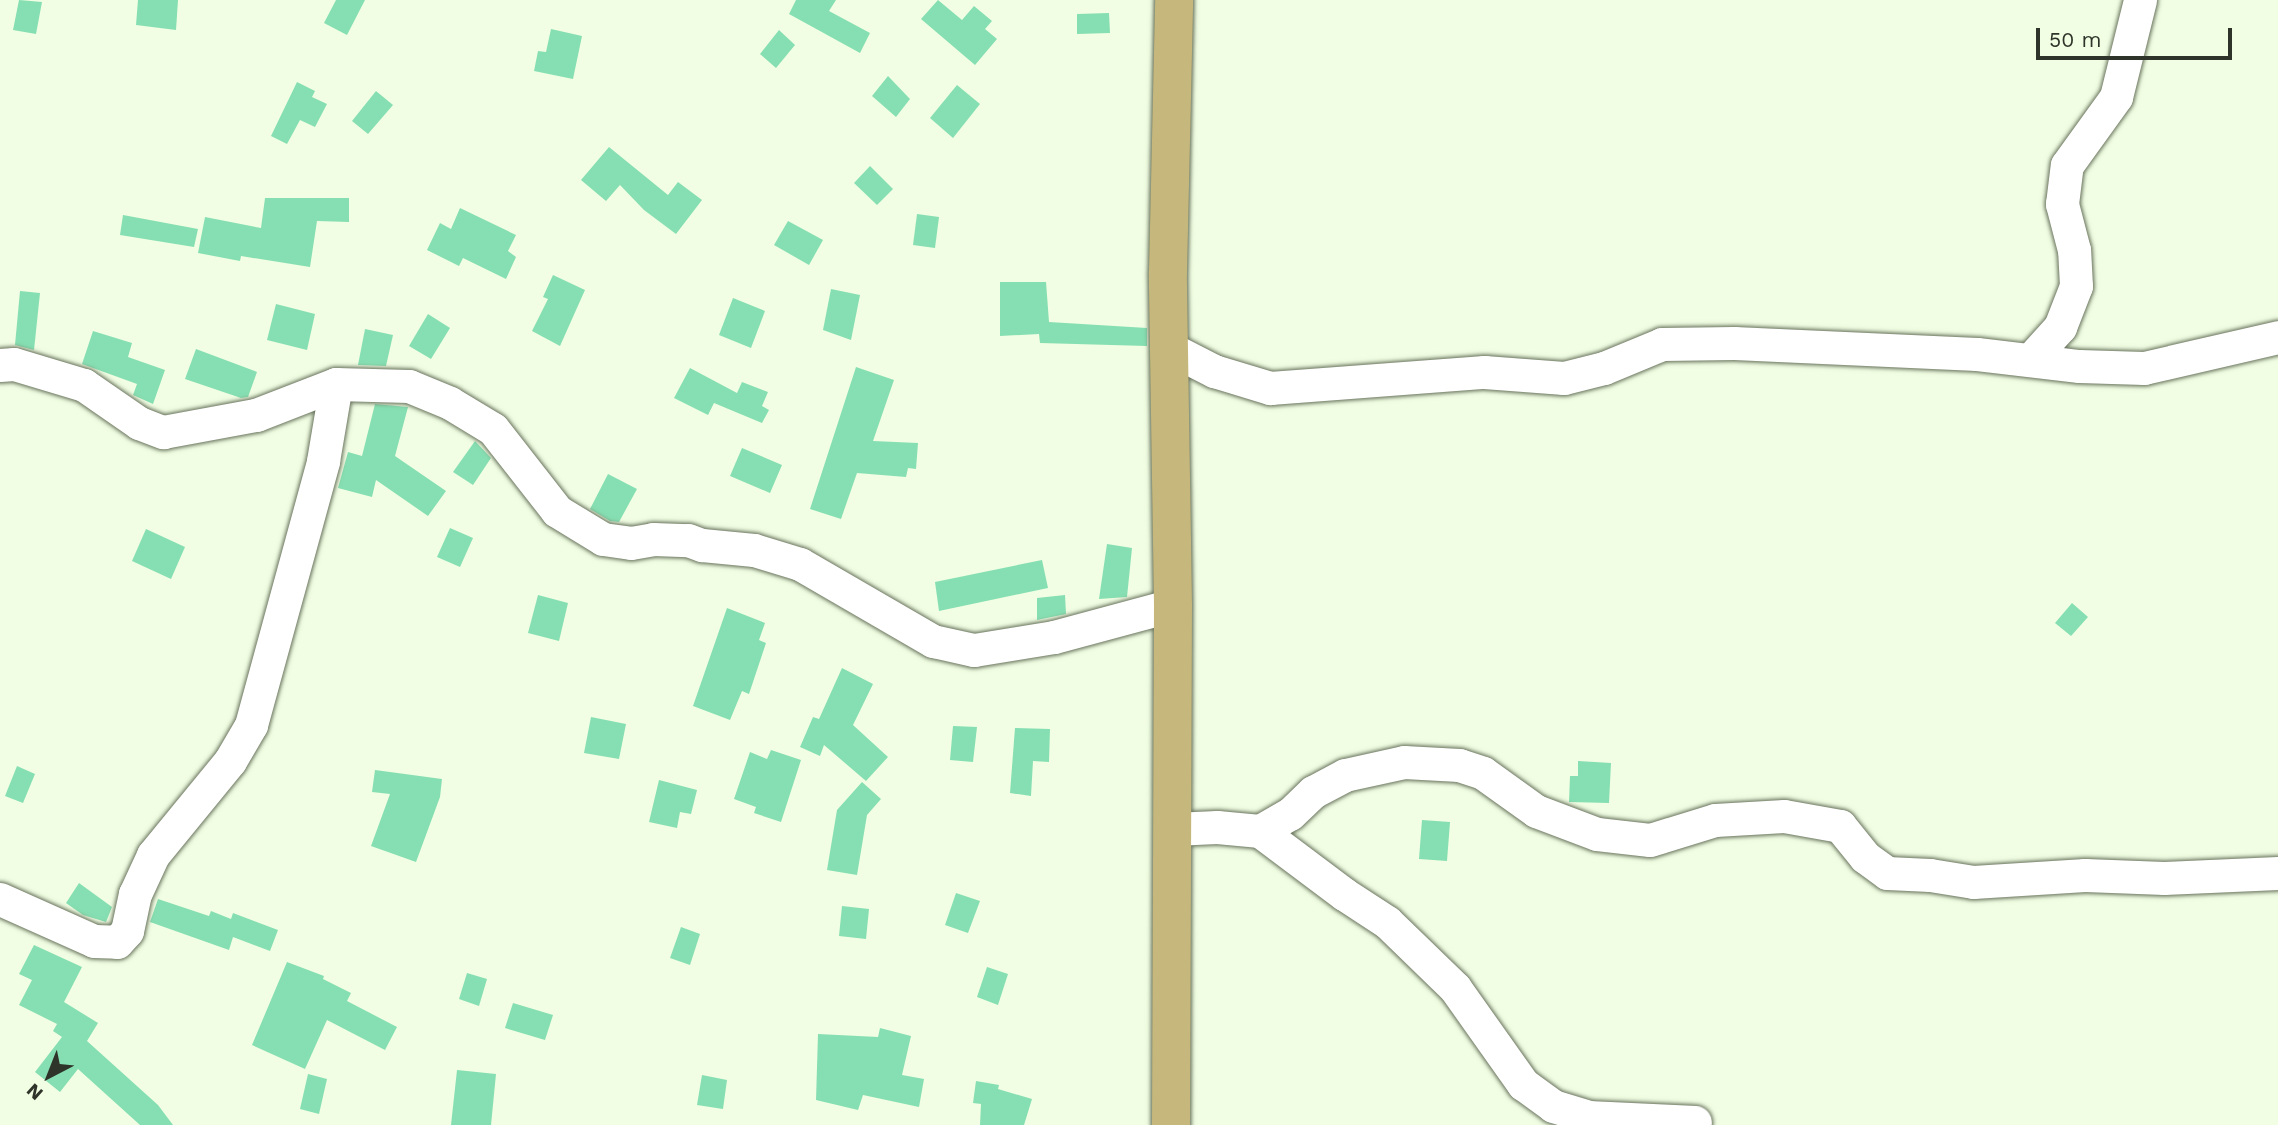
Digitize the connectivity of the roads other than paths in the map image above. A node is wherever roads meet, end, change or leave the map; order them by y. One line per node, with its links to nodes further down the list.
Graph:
1 (1174, 0): 4 (main road)
2 (2140, 0): 5 (street)
3 (2278, 337): 5 (street)
4 (1169, 348): 5 (street); 8 (main road)
5 (2030, 360)
6 (0, 365): 7 (street)
7 (336, 384): 8 (street); 12 (street)
8 (1174, 605): 9 (main road)
9 (1173, 829): 10 (street); 14 (main road)
10 (1260, 831): 11 (street); 13 (street)
11 (2278, 873)
12 (0, 899)
13 (1695, 1122)
14 (1171, 1125)

